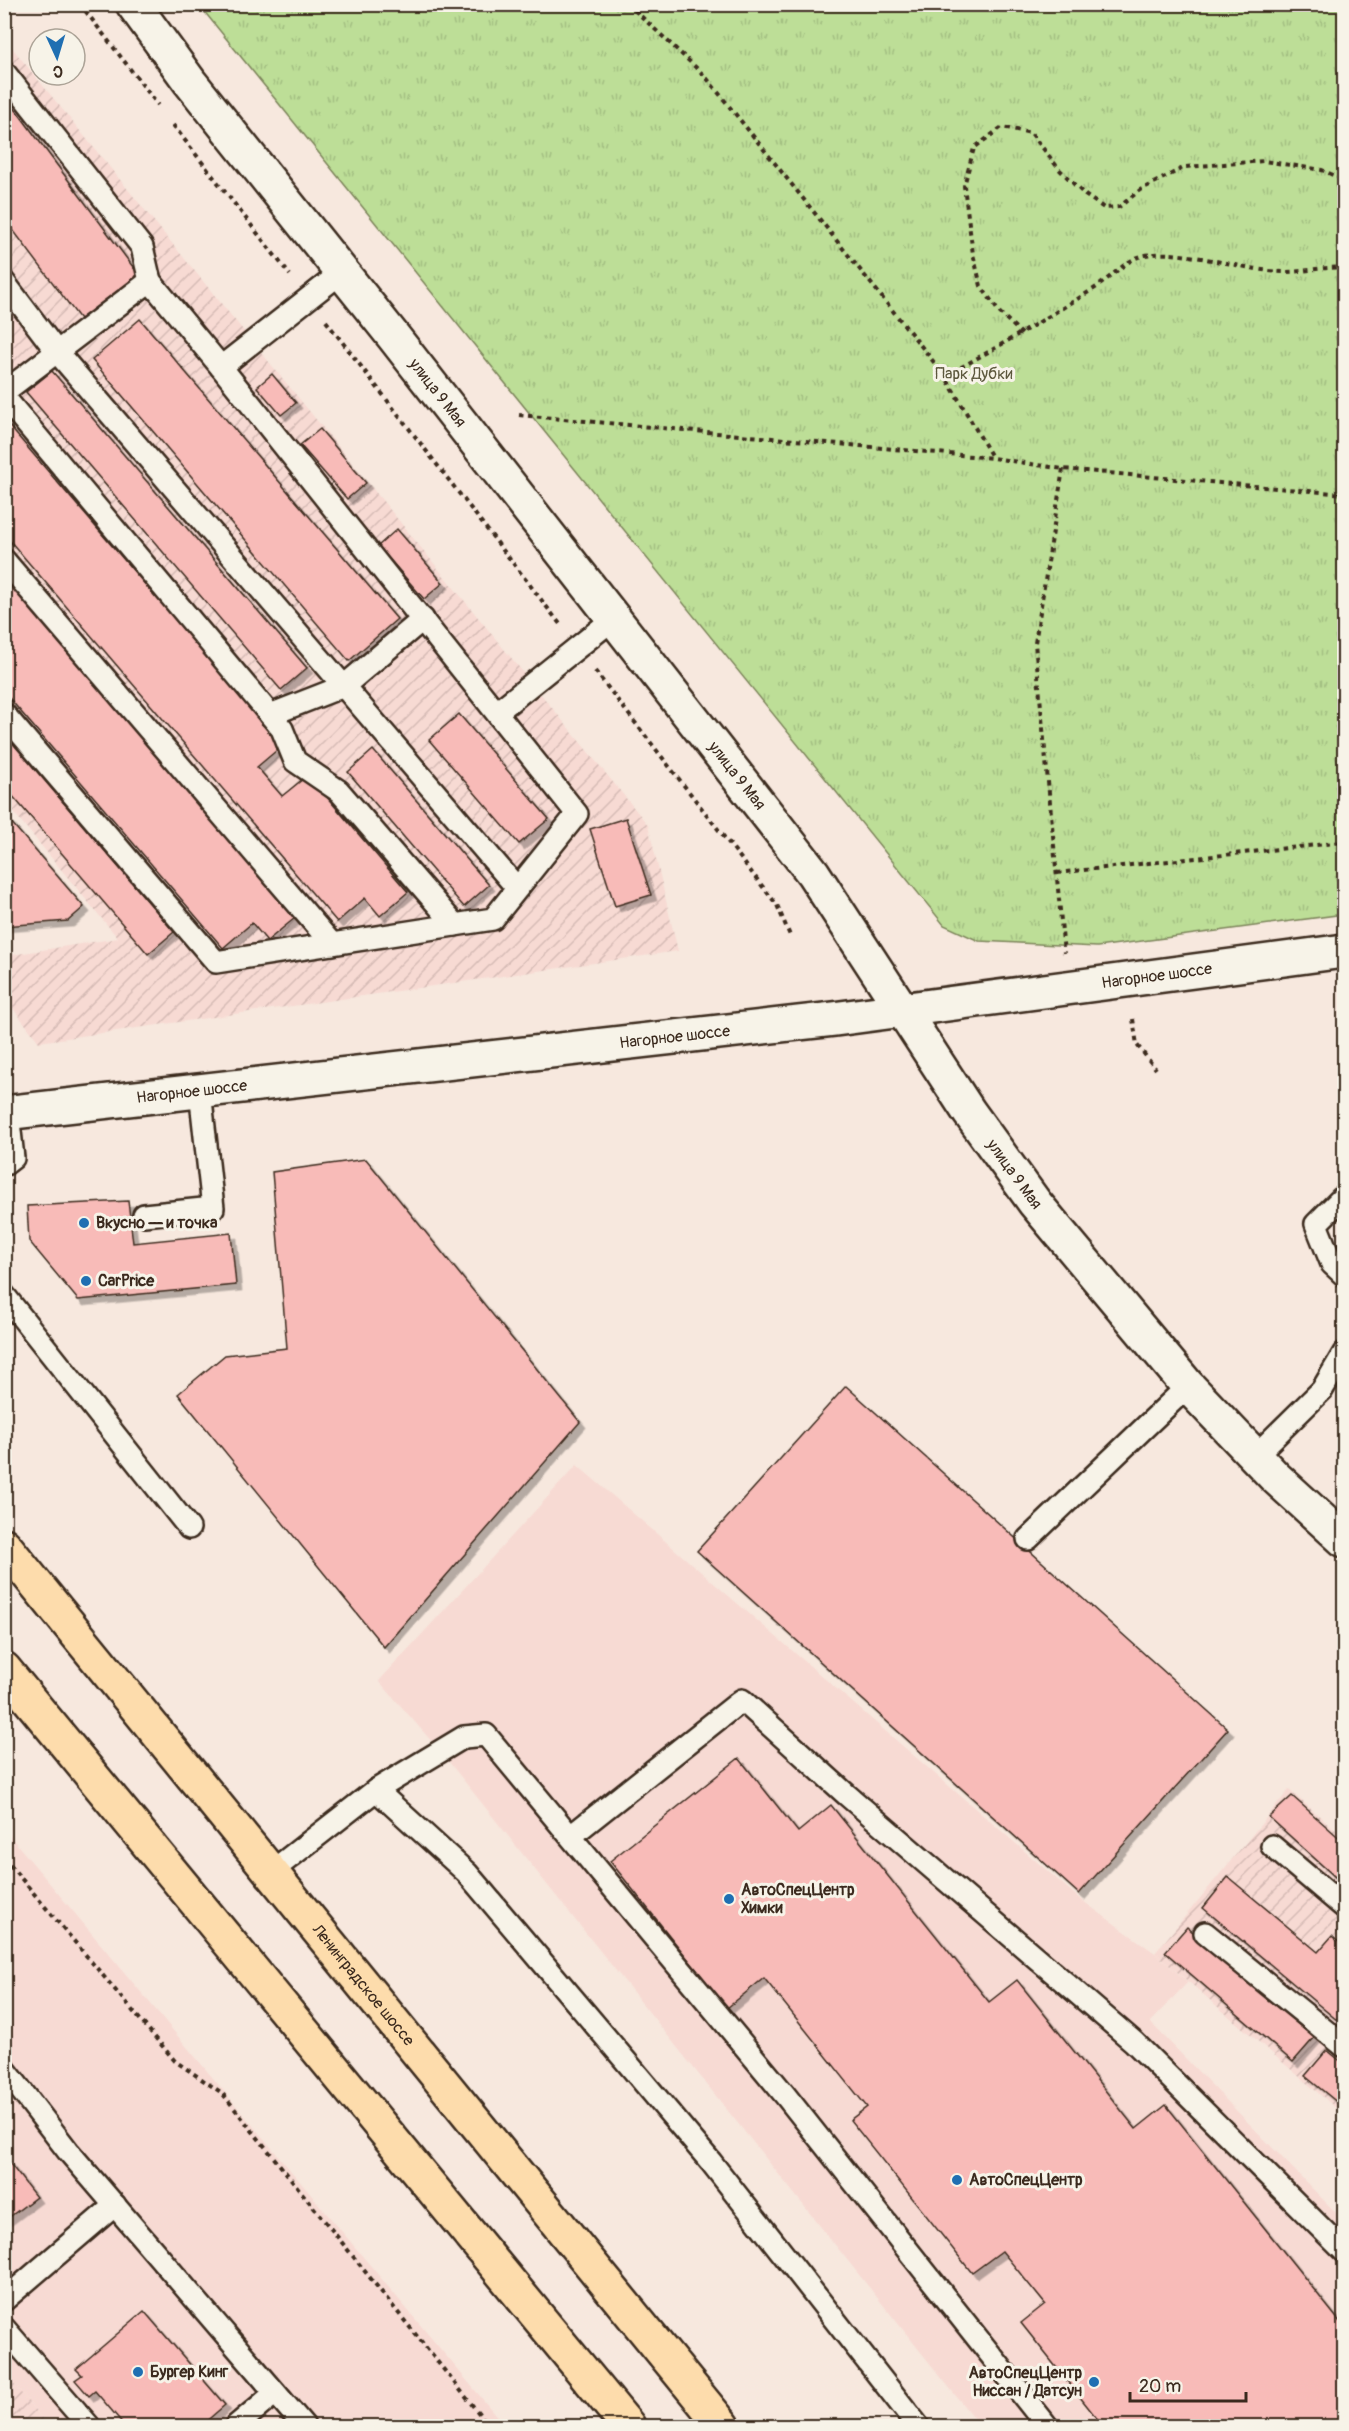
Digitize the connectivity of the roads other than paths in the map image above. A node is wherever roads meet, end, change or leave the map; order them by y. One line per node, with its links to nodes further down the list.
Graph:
1 (133, 4): 3 (main road, улица 9 Мая)
2 (4, 72): 4 (lane)
3 (342, 272): 7 (lane); 11 (main road, улица 9 Мая)
4 (150, 281): 6 (lane); 7 (lane)
5 (4, 282): 6 (lane)
6 (57, 352): 8 (lane); 12 (lane)
7 (221, 366): 10 (lane)
8 (4, 394): 15 (lane)
9 (4, 560): 18 (lane)
10 (423, 619): 12 (lane); 13 (lane)
11 (613, 619): 13 (lane); 20 (main road, улица 9 Мая)
12 (344, 686): 15 (lane); 16 (lane)
13 (497, 712): 16 (lane)
14 (4, 714): 18 (lane)
15 (270, 715): 17 (lane)
16 (517, 888): 17 (lane)
17 (455, 925): 18 (lane)
18 (332, 944)
19 (1344, 951): 20 (main road, Нагорное шоссе)
20 (902, 1011): 21 (main road, Нагорное шоссе); 30 (main road, улица 9 Мая)
21 (200, 1091): 22 (main road, Нагорное шоссе); 25 (lane)
22 (6, 1113): 23 (lane)
23 (4, 1165)
24 (1344, 1196): 26 (lane)
25 (144, 1215)
26 (1344, 1275)
27 (4, 1295): 32 (lane)
28 (1344, 1353): 29 (lane)
29 (1339, 1378): 31 (lane)
30 (1188, 1386): 31 (main road, улица 9 Мая); 33 (lane)
31 (1255, 1456): 34 (main road, улица 9 Мая)
32 (189, 1528)
33 (1028, 1539)
34 (1344, 1540)
35 (4, 1545): 40 (highway, Ленинградское шоссе)
36 (4, 1669): 53 (highway)
37 (376, 1790): 38 (lane); 40 (lane); 55 (lane)
38 (571, 1836): 46 (lane); 56 (lane)
39 (1272, 1846): 41 (lane)
40 (271, 1872): 54 (highway, Ленинградское шоссе)
41 (1344, 1907)
42 (1205, 1933): 43 (lane)
43 (1344, 2046)
44 (4, 2068): 45 (lane)
45 (114, 2205): 47 (lane); 49 (lane)
46 (1344, 2250)
47 (4, 2300)
48 (4, 2328): 50 (lane)
49 (275, 2393): 51 (lane); 52 (lane)
50 (88, 2427)
51 (236, 2427)
52 (304, 2427)
53 (628, 2427)
54 (723, 2427)
55 (918, 2427)
56 (1047, 2427)

